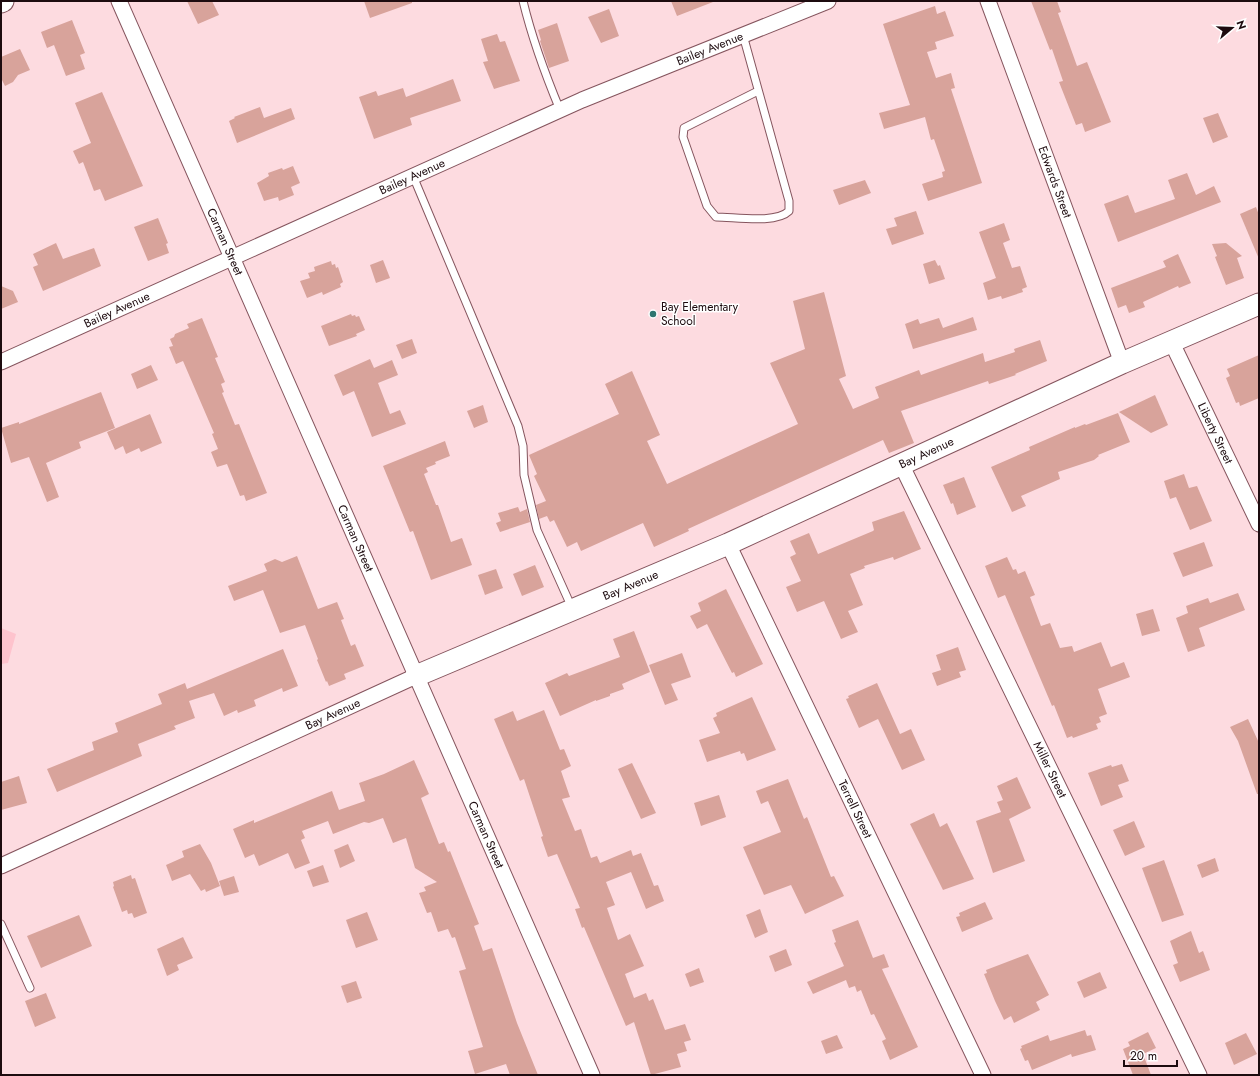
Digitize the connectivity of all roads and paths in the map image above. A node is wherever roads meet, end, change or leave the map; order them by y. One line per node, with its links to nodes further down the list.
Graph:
1 (119, 1): 9 (street, Carman Street)
2 (523, 1): 7 (lane)
3 (828, 1): 5 (street, Bailey Avenue)
4 (988, 1): 13 (street, Edwards Street)
5 (742, 35): 6 (lane); 7 (street, Bailey Avenue)
6 (758, 91): 6 (lane)
7 (560, 110): 8 (street, Bailey Avenue)
8 (413, 176): 9 (street, Bailey Avenue); 17 (lane)
9 (232, 258): 12 (street, Bailey Avenue); 18 (street, Carman Street)
10 (1259, 304): 11 (street, Bay Avenue)
11 (1172, 343): 13 (street, Bay Avenue); 15 (street, Liberty Street)
12 (1, 362)
13 (1122, 363): 14 (street, Bay Avenue)
14 (901, 464): 16 (street, Bay Avenue); 24 (street, Miller Street)
15 (1259, 524)
16 (728, 544): 17 (street, Bay Avenue); 23 (street, Terrell Street)
17 (573, 610): 18 (street, Bay Avenue)
18 (416, 676): 19 (street, Bay Avenue); 22 (street, Carman Street)
19 (1, 866)
20 (1, 924): 21 (lane)
21 (30, 988)
22 (592, 1075)
23 (982, 1075)
24 (1199, 1075)

